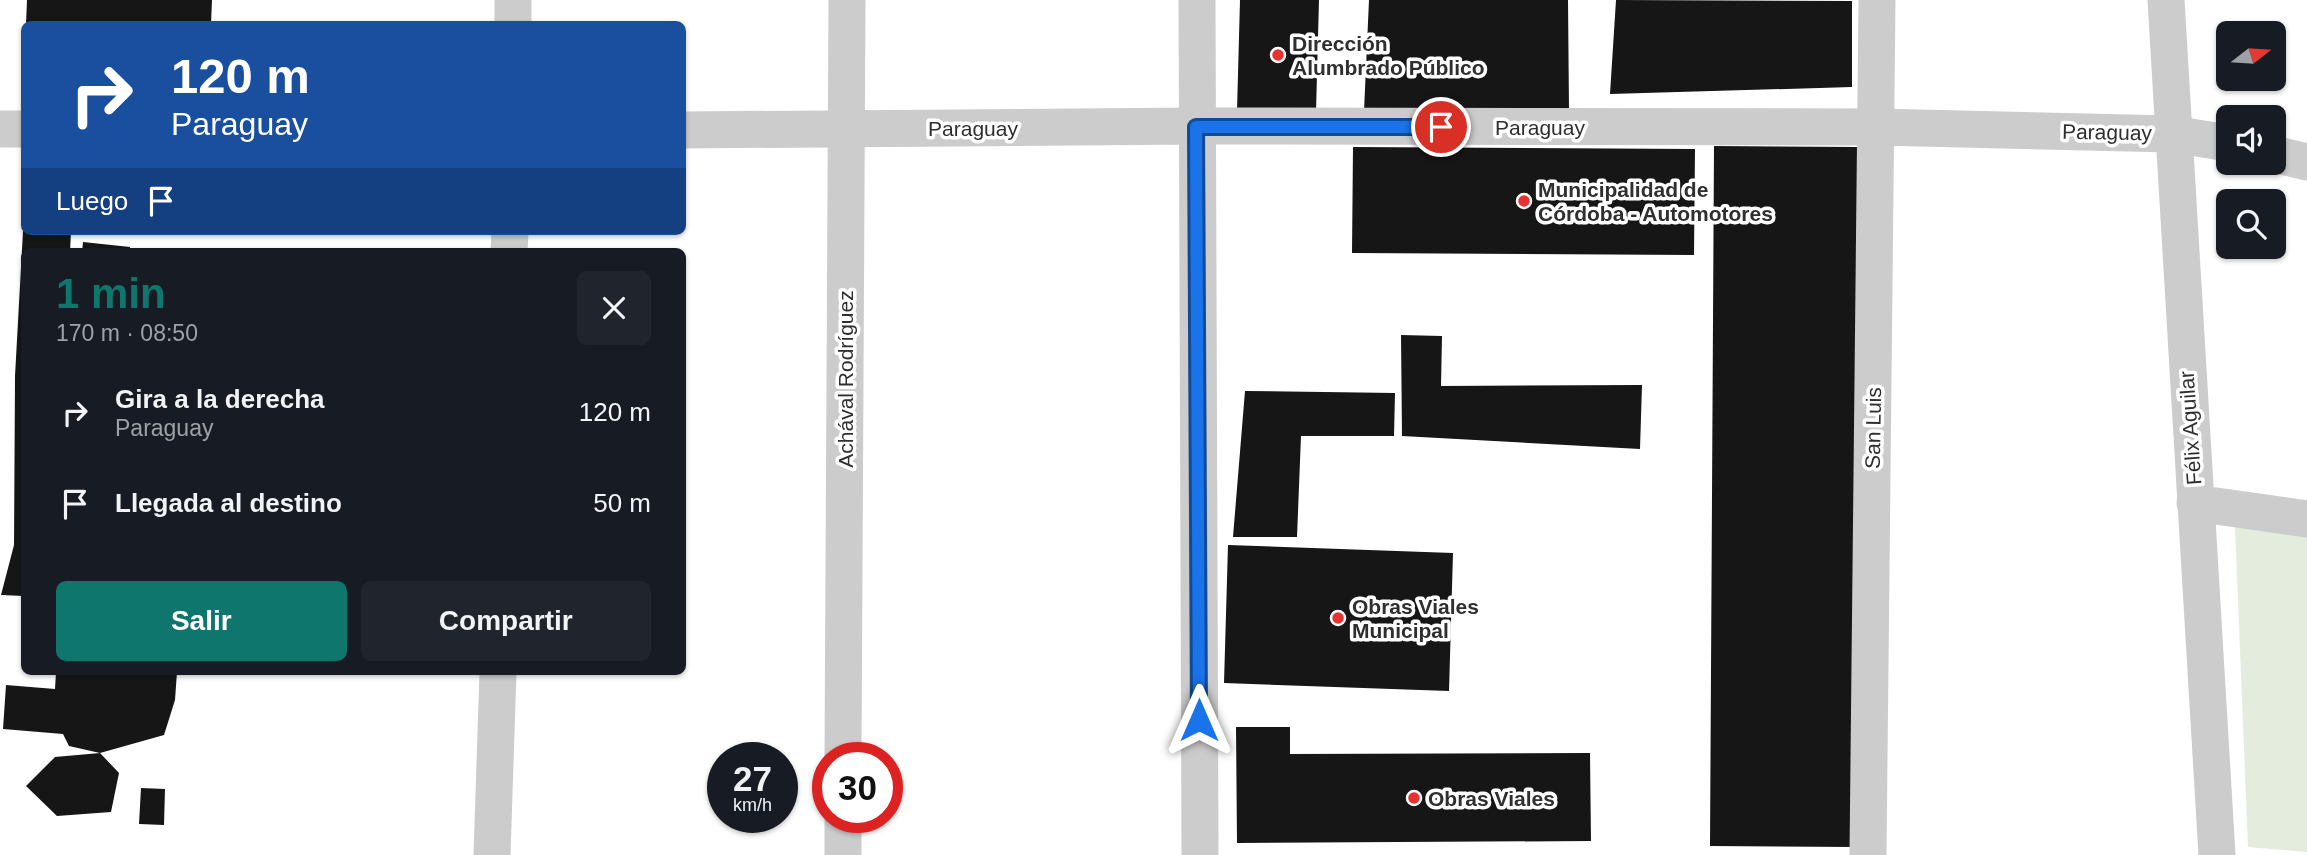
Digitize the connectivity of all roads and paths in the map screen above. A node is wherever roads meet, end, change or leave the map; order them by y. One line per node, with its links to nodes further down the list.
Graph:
1 (513, 0): 6 (street)
2 (847, 0): 11 (street, Achával Rodríguez)
3 (1198, 0): 7 (street)
4 (1877, 0): 8 (street, San Luis)
5 (2166, 0): 13 (street, Félix Aguilar)
6 (513, 21)
7 (1196, 127): 8 (street, Paraguay); 11 (street, Paraguay); 24 (street)
8 (1876, 127): 13 (street, Paraguay); 25 (street, San Luis)
9 (0, 129): 10 (street)
10 (21, 129)
11 (846, 129): 12 (street, Paraguay); 20 (street, Achával Rodríguez)
12 (686, 131)
13 (2172, 134): 14 (street, Paraguay); 17 (street, Félix Aguilar)
14 (2216, 142)
15 (2286, 157): 16 (street)
16 (2307, 162)
17 (2195, 503): 18 (street); 26 (street, Félix Aguilar)
18 (2307, 519)
19 (498, 675): 22 (street)
20 (843, 742)
21 (843, 833): 23 (street)
22 (492, 855)
23 (843, 855)
24 (1200, 855)
25 (1868, 855)
26 (2217, 855)

